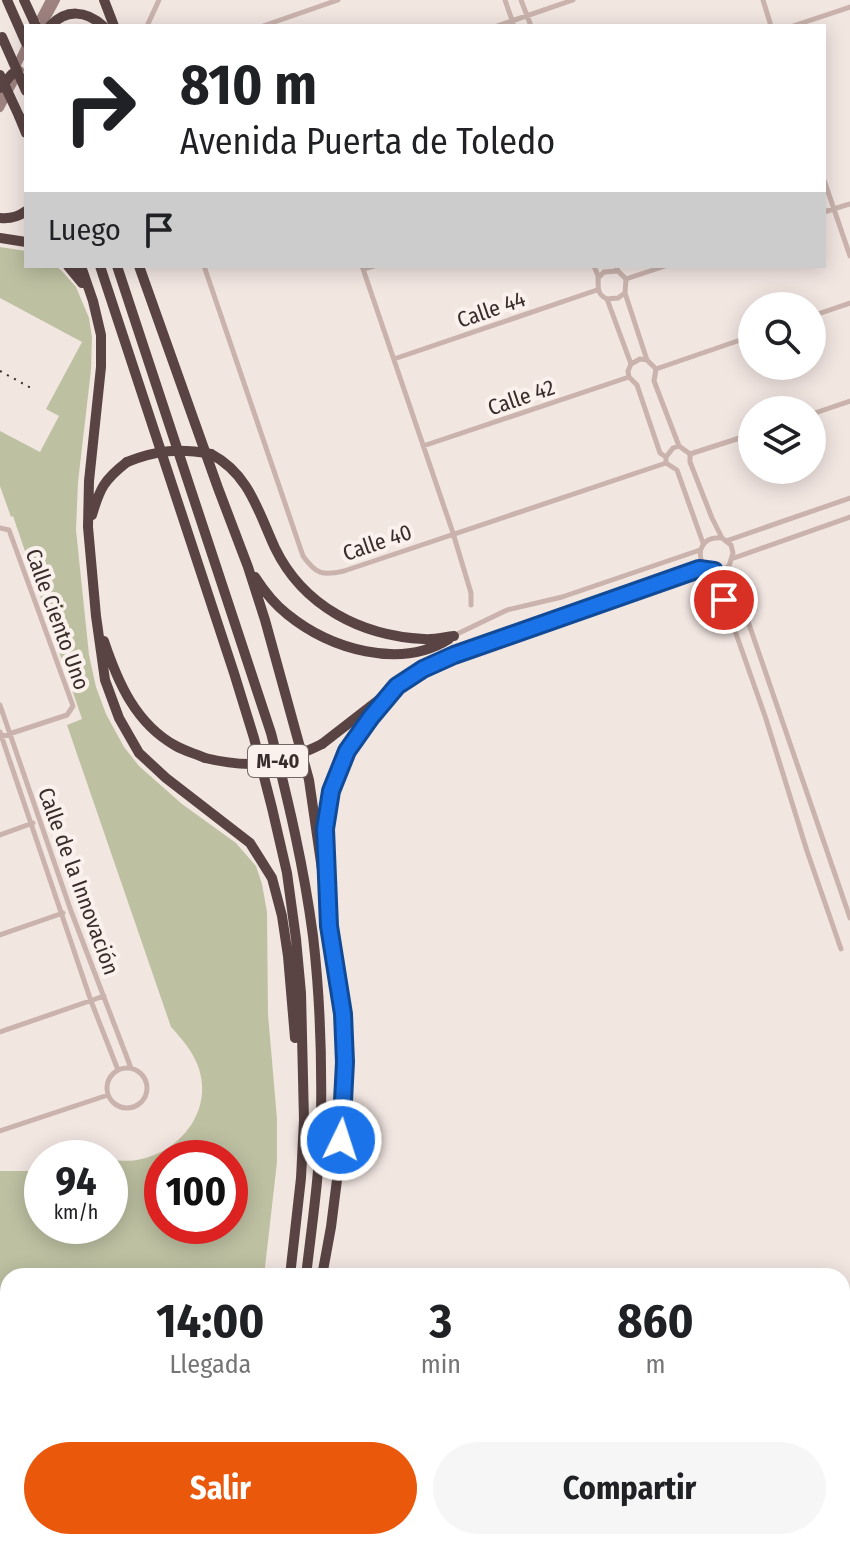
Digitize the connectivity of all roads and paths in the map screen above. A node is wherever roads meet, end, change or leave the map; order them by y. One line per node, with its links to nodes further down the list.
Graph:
1 (7, 0): 27 (highway)
2 (50, 0): 16 (main road)
3 (56, 0): 17 (main road)
4 (104, 0): 20 (highway)
5 (159, 0): 21 (street)
6 (338, 0): 22 (street)
7 (505, 0): 14 (street)
8 (521, 0): 13 (street)
9 (573, 0): 13 (street)
10 (763, 0): 24 (street)
11 (25, 2): 15 (highway)
12 (850, 7): 25 (street)
13 (527, 16): 14 (street); 23 (street)
14 (513, 23)
15 (37, 24)
16 (39, 24)
17 (39, 24)
18 (52, 24): 19 (highway)
19 (100, 24)
20 (113, 24)
21 (148, 24)
22 (274, 24)
23 (530, 24)
24 (770, 24)
25 (799, 24)
26 (1, 35): 31 (highway, bridge)
27 (24, 40)
28 (24, 48): 30 (main road)
29 (24, 61): 34 (main road)
30 (6, 74): 32 (highway); 33 (main road); 35 (highway, bridge)
31 (24, 87)
32 (0, 88)
33 (0, 97)
34 (0, 108)
35 (24, 128)
36 (826, 186): 38 (street)
37 (850, 204): 38 (street)
38 (834, 209): 39 (street); 44 (street)
39 (826, 211)
40 (24, 212): 41 (highway)
41 (0, 218)
42 (0, 238): 43 (highway)
43 (24, 242)
44 (850, 256)
45 (70, 268): 60 (highway)
46 (82, 268): 60 (highway)
47 (101, 268): 113 (highway, M-40)
48 (118, 268): 116 (highway, M-40)
49 (140, 268): 88 (highway)
50 (205, 268): 83 (street, Calle 40)
51 (363, 268): 64 (street)
52 (595, 268): 55 (street)
53 (617, 268): 55 (street); 56 (street)
54 (659, 268): 56 (street)
55 (598, 278): 57 (street)
56 (626, 279): 58 (street)
57 (598, 290): 59 (street); 64 (street, Calle 44)
58 (625, 293): 59 (street); 65 (street)
59 (607, 299): 66 (street)
60 (93, 301): 81 (highway)
61 (850, 303): 62 (street)
62 (826, 311)
63 (738, 341): 67 (street)
64 (394, 359): 73 (street)
65 (647, 360): 66 (street); 67 (street)
66 (631, 364): 68 (street)
67 (656, 369): 69 (street)
68 (629, 377): 69 (street); 73 (street, Calle 42)
69 (646, 384): 74 (street); 76 (street)
70 (850, 401): 71 (street)
71 (826, 409)
72 (738, 439): 75 (street)
73 (423, 446): 83 (street)
74 (679, 446): 75 (street); 76 (street)
75 (690, 454): 77 (street)
76 (666, 460): 78 (street); 83 (street, Calle 40)
77 (690, 462): 78 (street); 84 (street)
78 (677, 470): 85 (street)
79 (850, 498): 84 (street)
80 (850, 517): 86 (street)
81 (88, 527): 92 (highway); 93 (highway, bridge)
82 (0, 528): 96 (street, Calle Ciento Uno)
83 (453, 533): 91 (street)
84 (724, 539): 85 (street); 86 (street)
85 (702, 547): 89 (street); 93 (street)
86 (733, 558): 87 (street)
87 (729, 566): 90 (street); 103 (street)
88 (248, 567): 93 (highway); 104 (highway)
89 (706, 569): 90 (street); 94 (street)
90 (714, 571): 106 (street)
91 (471, 605)
92 (96, 616): 94 (highway, bridge); 113 (highway)
93 (454, 636)
94 (397, 686): 104 (highway)
95 (0, 705): 96 (street, Calle de la Innovación)
96 (10, 733): 97 (street); 98 (street, Calle de la Innovación)
97 (0, 735): 99 (street, Calle de la Innovación)
98 (40, 821): 99 (street); 101 (street, Calle de la Innovación)
99 (32, 824): 100 (street); 102 (street, Calle de la Innovación)
100 (0, 835)
101 (71, 911): 102 (street); 107 (street, Calle de la Innovación)
102 (62, 914): 105 (street); 108 (street, Calle de la Innovación)
103 (850, 918)
104 (329, 926): 117 (highway)
105 (0, 935)
106 (841, 949)
107 (104, 996): 108 (street); 110 (street, Calle de la Innovación)
108 (91, 1001): 109 (street); 111 (street, Calle de la Innovación)
109 (0, 1032)
110 (131, 1068): 111 (street); 112 (street)
111 (118, 1070): 112 (street)
112 (108, 1095): 114 (street)
113 (304, 1120): 115 (highway, M-40)
114 (0, 1131)
115 (289, 1268)
116 (307, 1268)
117 (323, 1268)

